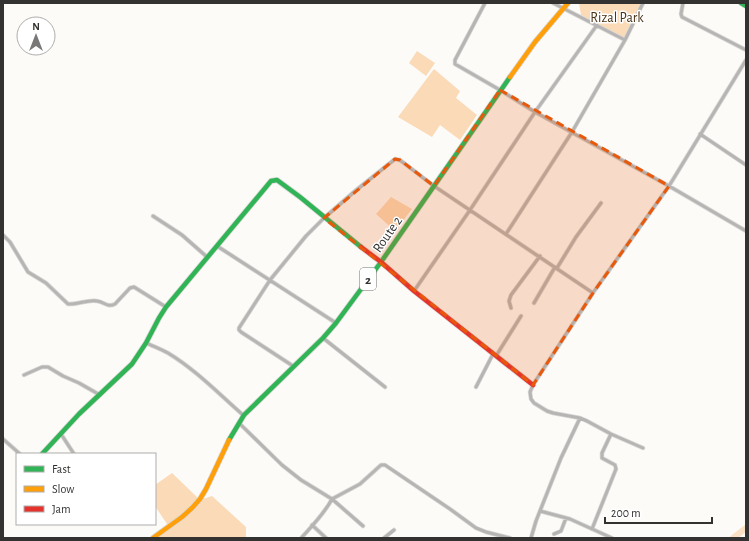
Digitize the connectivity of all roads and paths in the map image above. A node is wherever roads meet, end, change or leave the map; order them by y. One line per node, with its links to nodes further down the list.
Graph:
1 (485, 3): 13 (street)
2 (553, 3): 8 (street)
3 (568, 3): 8 (main road, Route 2 / 2)
4 (643, 3): 10 (street)
5 (683, 3): 11 (street)
6 (741, 3): 7 (main road)
7 (746, 6)
8 (563, 9): 9 (street); 13 (main road, Route 2 / 2)
9 (597, 25): 10 (street); 14 (street)
10 (625, 40): 15 (street)
11 (746, 50)
12 (746, 60): 16 (street)
13 (500, 90): 14 (street); 18 (main road, Route 2 / 2)
14 (535, 112): 15 (street); 21 (street)
15 (572, 132): 19 (street); 25 (street)
16 (700, 134): 17 (street); 19 (street)
17 (746, 165)
18 (434, 186): 21 (street); 23 (street); 30 (main road, Route 2 / 2)
19 (669, 186): 24 (street); 34 (street)
20 (601, 203): 31 (street)
21 (470, 210): 25 (street); 33 (street)
22 (152, 216): 29 (street)
23 (324, 218): 27 (main road); 30 (main road); 32 (street)
24 (746, 231)
25 (506, 234): 28 (street)
26 (3, 235): 36 (street)
27 (217, 246): 29 (main road); 32 (street)
28 (540, 256): 31 (street); 37 (street)
29 (207, 257): 36 (main road)
30 (381, 262): 33 (main road); 39 (main road, Route 2 / 2)
31 (556, 268): 34 (street); 35 (street)
32 (270, 280): 39 (street); 43 (street)
33 (414, 291): 42 (main road)
34 (593, 293): 45 (street)
35 (534, 303)
36 (166, 307): 41 (main road)
37 (511, 308)
38 (521, 316): 42 (street)
39 (336, 323): 40 (main road, Route 2 / 2)
40 (323, 338): 43 (main road, Route 2 / 2); 46 (street)
41 (146, 343): 48 (main road); 49 (street)
42 (495, 355): 45 (main road); 47 (street)
43 (294, 367): 49 (main road, Route 2 / 2)
44 (24, 375): 48 (street)
45 (533, 385): 50 (street)
46 (385, 387)
47 (476, 387)
48 (100, 395): 52 (main road)
49 (244, 415): 51 (main road, Route 2 / 2)
50 (580, 418): 53 (street); 60 (street)
51 (239, 423): 59 (street); 69 (main road, Route 2 / 2)
52 (61, 434): 57 (main road); 58 (street)
53 (611, 434): 55 (street); 64 (street)
54 (3, 439): 56 (street)
55 (643, 448)
56 (19, 453)
57 (43, 453)
58 (73, 453)
59 (332, 500): 62 (street); 63 (street); 66 (street)
60 (540, 511): 61 (street); 74 (street)
61 (566, 518): 64 (street); 67 (street)
62 (312, 526): 68 (street); 70 (street)
63 (363, 526)
64 (592, 529): 75 (street)
65 (394, 530): 71 (street)
66 (490, 533): 72 (street); 73 (street)
67 (554, 534)
68 (302, 537)
69 (153, 538)
70 (326, 538)
71 (384, 538)
72 (488, 538)
73 (510, 538)
74 (531, 538)
75 (612, 538)

